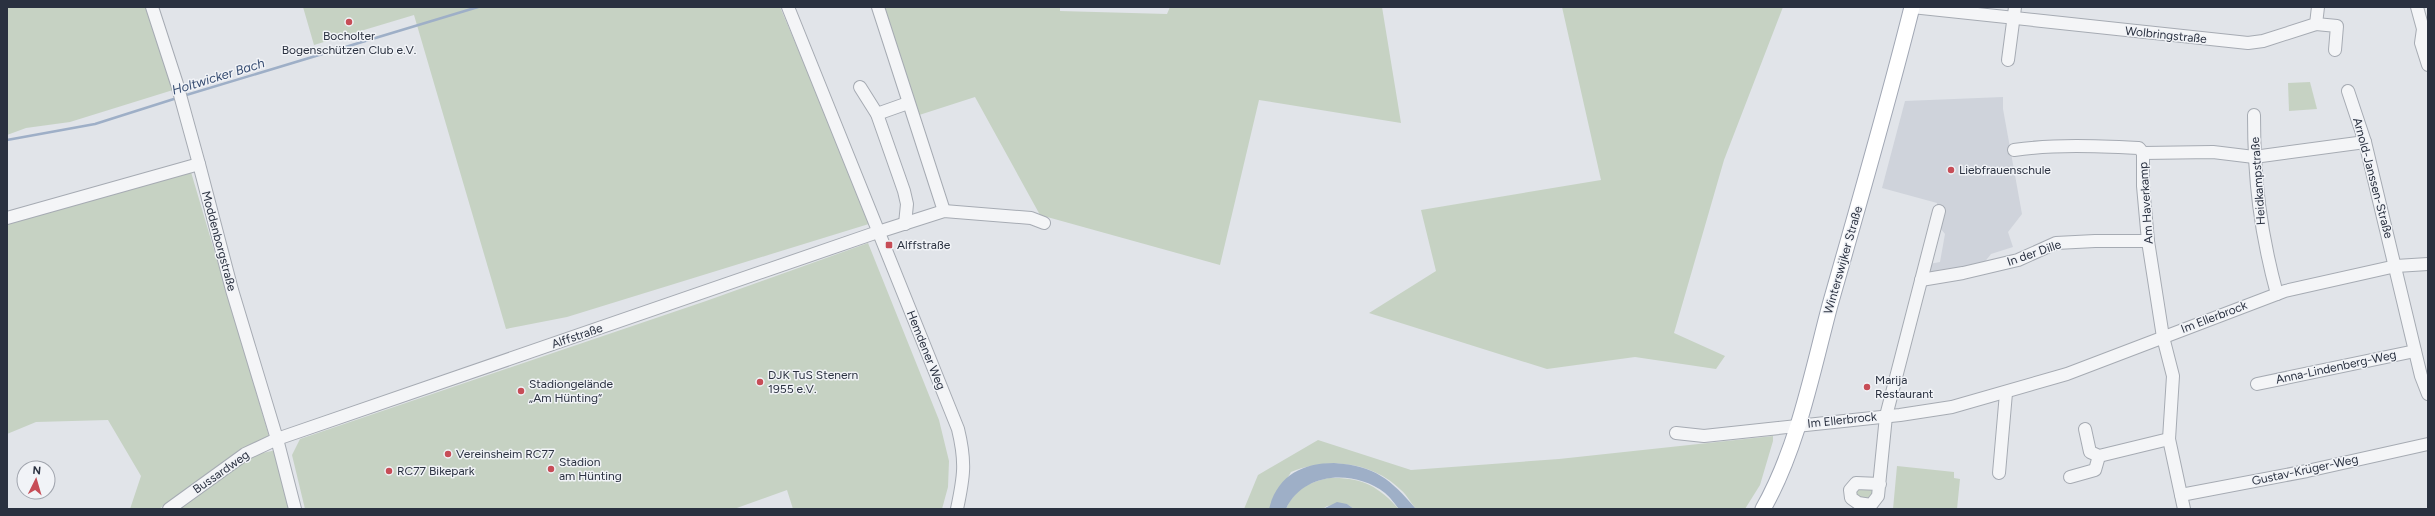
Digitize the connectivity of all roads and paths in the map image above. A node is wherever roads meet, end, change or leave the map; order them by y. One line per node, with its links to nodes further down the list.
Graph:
1 (152, 7): 21 (street, Moddenborgstraße)
2 (788, 7): 27 (street, Hemdener Weg)
3 (878, 7): 14 (street)
4 (1912, 7): 7 (street, Wolbringstraße); 39 (main road, Winterswijker Straße)
5 (2318, 7): 8 (street)
6 (2417, 7): 11 (street)
7 (2014, 13): 8 (street, Wolbringstraße); 10 (street)
8 (2316, 24): 9 (street, Wolbringstraße)
9 (2335, 50)
10 (2008, 60)
11 (2428, 65)
12 (860, 87): 15 (street)
13 (2348, 91): 17 (street, Arnold-Janssen-Straße)
14 (908, 102): 15 (street); 22 (street)
15 (877, 114): 26 (street)
16 (2254, 115): 20 (street, Heidkampstraße)
17 (2365, 142): 20 (street); 30 (street, Arnold-Janssen-Straße)
18 (2014, 150): 19 (street, Am Haverkamp)
19 (2143, 153): 20 (street); 28 (street, Am Haverkamp)
20 (2254, 157): 32 (street, Heidkampstraße)
21 (199, 164): 24 (street); 42 (street, Moddenborgstraße)
22 (944, 211): 25 (street); 26 (street)
23 (1939, 211): 31 (street)
24 (7, 218)
25 (1044, 223)
26 (905, 224): 27 (street)
27 (878, 233): 42 (street, Alffstraße); 46 (street, Hemdener Weg)
28 (2148, 241): 31 (street, In der Dille); 33 (street, Am Haverkamp)
29 (2428, 264): 30 (street, Im Ellerbrock)
30 (2396, 266): 32 (street, Im Ellerbrock); 34 (street, Arnold-Janssen-Straße)
31 (1921, 280): 38 (street)
32 (2277, 294): 33 (street, Im Ellerbrock)
33 (2163, 337): 36 (street, Im Ellerbrock); 43 (street, Am Haverkamp)
34 (2415, 351): 35 (street, Anna-Lindenberg-Weg); 37 (street, Arnold-Janssen-Straße)
35 (2257, 384)
36 (2006, 393): 38 (street, Im Ellerbrock); 47 (street)
37 (2428, 394)
38 (1886, 416): 39 (street, Im Ellerbrock); 49 (street, Im Ellerbrock)
39 (1797, 425): 41 (street, Im Ellerbrock); 55 (main road, Winterswijker Straße)
40 (2085, 429): 45 (street)
41 (1676, 432)
42 (277, 439): 51 (street, Bussardweg); 52 (street, Moddenborgstraße)
43 (2169, 439): 45 (street); 50 (street, Am Haverkamp)
44 (2428, 444): 50 (street, Gustav-Krüger-Weg)
45 (2099, 456): 48 (street)
46 (965, 470): 53 (street, Hemdener Weg); 54 (street, Hemdener Weg)
47 (1999, 473)
48 (2070, 477)
49 (1880, 484)
50 (2181, 495): 56 (street, Am Haverkamp)
51 (169, 509)
52 (295, 509)
53 (953, 509)
54 (957, 509)
55 (1763, 509)
56 (2184, 509)

